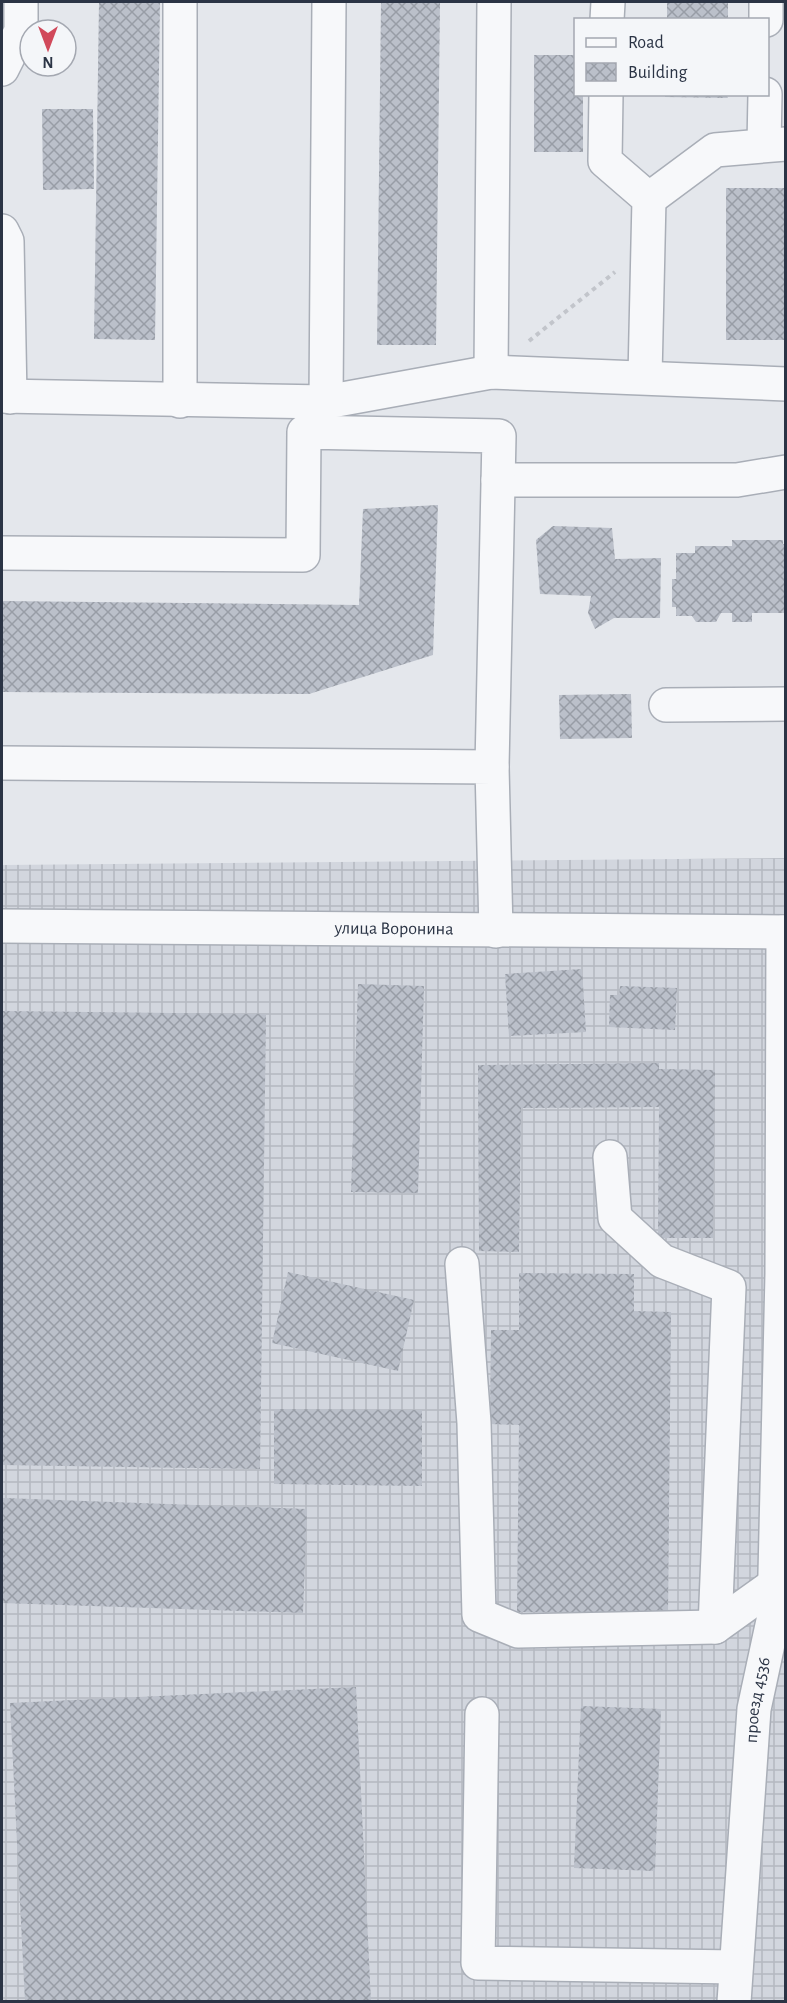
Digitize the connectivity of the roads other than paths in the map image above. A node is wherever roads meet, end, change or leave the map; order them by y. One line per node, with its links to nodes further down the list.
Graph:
1 (21, 2): 9 (street)
2 (180, 2): 19 (street)
3 (329, 2): 20 (street)
4 (494, 2): 15 (street)
5 (608, 2): 7 (street)
6 (766, 2): 8 (street)
7 (608, 18)
8 (766, 18)
9 (2, 69)
10 (606, 96): 13 (street)
11 (765, 96): 12 (street)
12 (775, 144): 13 (street)
13 (649, 199): 16 (street)
14 (2, 231): 18 (street)
15 (491, 372): 16 (street); 20 (street)
16 (645, 377): 17 (street)
17 (786, 384)
18 (6, 396): 19 (street)
19 (180, 401): 20 (street)
20 (326, 402)
21 (786, 472): 22 (street)
22 (498, 480): 23 (street); 27 (street)
23 (2, 553)
24 (786, 704): 25 (street)
25 (666, 705)
26 (2, 763): 27 (street)
27 (492, 767): 29 (street)
28 (2, 926): 29 (street, улица Воронина)
29 (496, 931): 30 (street, улица Воронина)
30 (784, 932): 33 (street, проезд 4536)
31 (610, 1157): 35 (street)
32 (462, 1264): 35 (street)
33 (784, 1274): 34 (street, проезд 4536)
34 (774, 1585): 35 (street); 37 (street, проезд 4536)
35 (715, 1626)
36 (482, 1714): 37 (street)
37 (736, 1966): 38 (street, проезд 4536)
38 (734, 2001)

